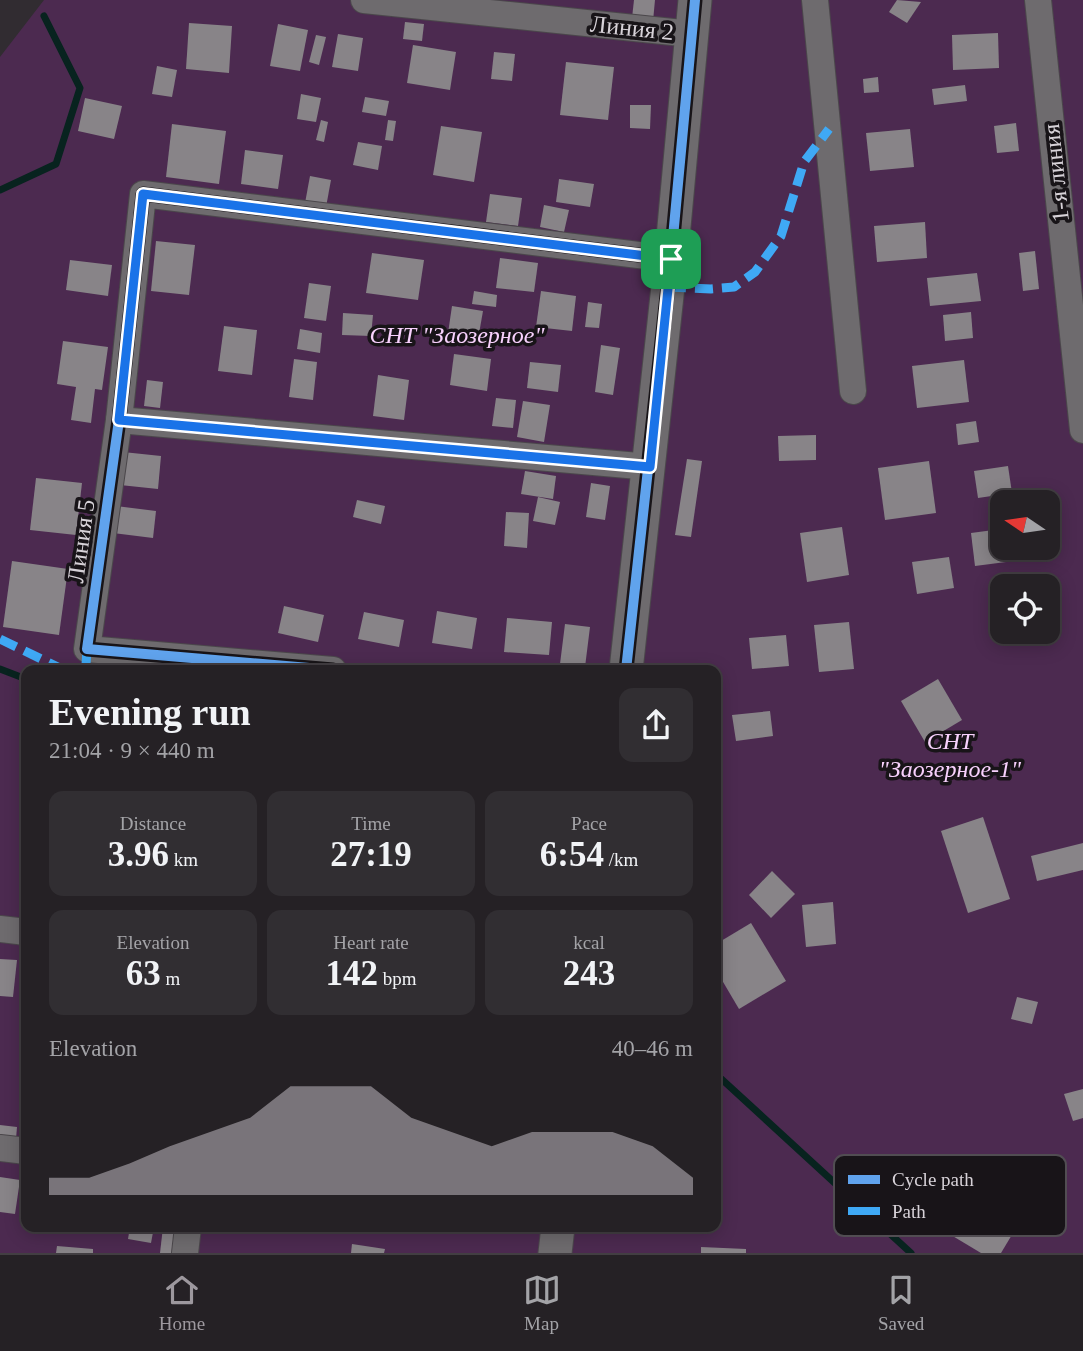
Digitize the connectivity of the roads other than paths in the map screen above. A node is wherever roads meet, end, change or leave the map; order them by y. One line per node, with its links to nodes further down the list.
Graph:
1 (364, 0): 5 (street, Линия 2)
2 (695, 0): 5 (street)
3 (815, 0): 7 (street)
4 (1038, 0): 9 (street, 1-я линия)
5 (692, 34): 6 (street)
6 (671, 259): 8 (street, Линия 5); 10 (street)
7 (853, 391)
8 (119, 420): 10 (street); 11 (street, Линия 5)
9 (1083, 430)
10 (650, 467): 12 (street)
11 (275, 665)
12 (627, 665)
13 (0, 929): 14 (street)
14 (21, 931)
15 (0, 1148): 16 (street)
16 (21, 1150)
17 (187, 1232): 19 (street)
18 (557, 1232): 20 (street)
19 (185, 1253)
20 (555, 1253)

